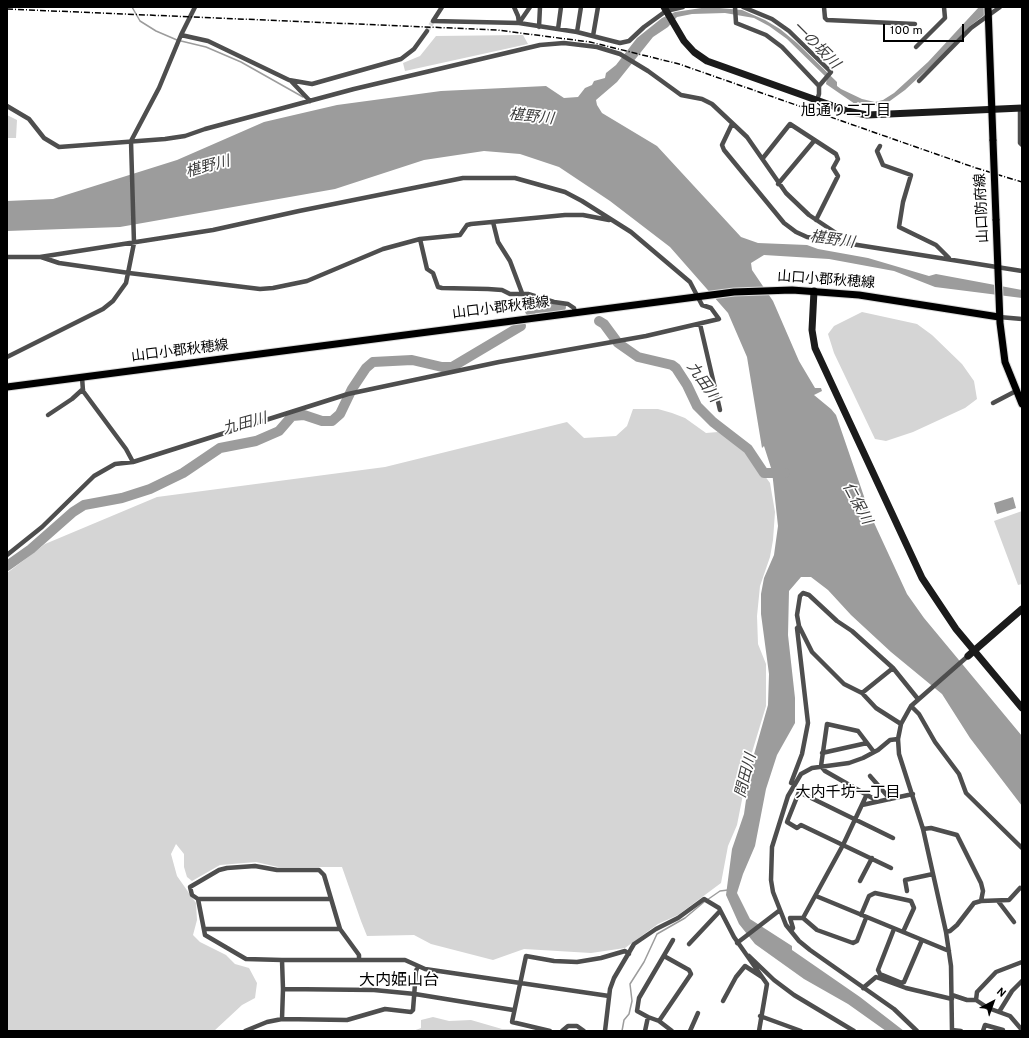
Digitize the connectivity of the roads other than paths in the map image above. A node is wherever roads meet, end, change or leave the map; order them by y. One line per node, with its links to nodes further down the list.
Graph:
1 (195, 7): 23 (street)
2 (442, 7): 17 (street)
3 (514, 7): 17 (street)
4 (530, 7): 17 (street)
5 (540, 7): 19 (street)
6 (561, 7): 20 (street)
7 (581, 7): 22 (street)
8 (598, 7): 24 (street)
9 (683, 7): 15 (street)
10 (735, 7): 30 (street)
11 (743, 7): 30 (street)
12 (824, 7): 18 (street)
13 (944, 7): 26 (street)
14 (1000, 7): 16 (street)
15 (666, 10): 25 (street); 31 (street)
16 (989, 12): 29 (street); 34 (main road, 山口防府線)
17 (519, 23): 19 (street)
18 (915, 24)
19 (539, 26): 20 (street)
20 (558, 29): 22 (street)
21 (427, 31): 28 (street)
22 (577, 32): 24 (street)
23 (181, 35): 28 (street); 38 (street)
24 (593, 36): 25 (street)
25 (620, 43): 27 (street)
26 (916, 47)
27 (618, 54): 32 (street); 36 (street)
28 (289, 80): 32 (street)
29 (919, 81)
30 (819, 86): 31 (street)
31 (816, 100): 34 (street)
32 (310, 101): 38 (street)
33 (7, 106): 38 (street)
34 (991, 108): 35 (street); 52 (main road, 山口防府線, bridge)
35 (1021, 108): 39 (street)
36 (732, 124): 41 (street); 47 (street)
37 (814, 141): 41 (street); 42 (street); 43 (street)
38 (131, 143): 48 (street)
39 (1022, 145)
40 (880, 146): 51 (street)
41 (763, 158): 42 (street)
42 (778, 184): 43 (street)
43 (816, 220): 47 (street)
44 (613, 221): 45 (street); 48 (street); 57 (street)
45 (493, 222): 46 (street); 56 (street)
46 (420, 239): 54 (street); 56 (street)
47 (839, 241): 51 (street)
48 (134, 243): 50 (street); 54 (street)
49 (7, 257): 50 (street)
50 (40, 257): 54 (street)
51 (949, 258): 52 (street)
52 (998, 270): 53 (street); 59 (main road, 山口防府線)
53 (1022, 271)
54 (129, 273): 62 (street)
55 (814, 291): 57 (main road, 山口小郡秋穂線); 59 (main road, 山口小郡秋穂線); 76 (street)
56 (522, 293): 58 (street)
57 (700, 297): 58 (main road, 山口小郡秋穂線); 61 (street)
58 (575, 313): 63 (main road, 山口小郡秋穂線)
59 (999, 317): 60 (street); 67 (main road, 山口防府線)
60 (1022, 318)
61 (700, 324): 70 (street); 72 (street)
62 (7, 357)
63 (82, 377): 65 (main road, 山口小郡秋穂線); 66 (street)
64 (1022, 386): 67 (street)
65 (7, 387)
66 (83, 389): 71 (street); 72 (street)
67 (1016, 390): 68 (street); 69 (main road, 山口防府線)
68 (993, 403)
69 (1022, 404)
70 (720, 410)
71 (48, 415)
72 (133, 462): 73 (street)
73 (7, 555)
74 (1022, 609): 76 (street)
75 (799, 626): 78 (street); 79 (street); 90 (street)
76 (974, 650): 77 (street); 82 (street)
77 (967, 656): 80 (street)
78 (893, 668): 79 (street); 80 (street)
79 (862, 693): 83 (street)
80 (919, 698): 81 (street)
81 (911, 706): 83 (street); 100 (street)
82 (1022, 708)
83 (901, 724): 84 (street)
84 (898, 739): 86 (street); 92 (street)
85 (867, 743): 86 (street); 87 (street); 87 (street)
86 (874, 752): 88 (street)
87 (822, 753): 88 (street)
88 (822, 766): 90 (street); 91 (street)
89 (870, 776): 93 (street)
90 (793, 785): 113 (street)
91 (867, 794): 94 (street); 95 (street)
92 (913, 794): 93 (street); 97 (street)
93 (890, 799): 94 (street)
94 (876, 802): 95 (street)
95 (862, 805): 96 (street)
96 (855, 821): 98 (street); 99 (street); 99 (street)
97 (923, 829): 103 (street); 110 (street)
98 (893, 838)
99 (843, 845): 101 (street); 107 (street)
100 (1022, 848)
101 (872, 858): 102 (street); 104 (street)
102 (891, 868)
103 (933, 874): 106 (street); 123 (street)
104 (860, 881)
105 (1020, 888): 111 (street)
106 (907, 891)
107 (816, 896): 114 (street); 115 (street)
108 (198, 899): 109 (street); 109 (street); 118 (street)
109 (331, 899): 119 (street)
110 (981, 901): 111 (street); 123 (street)
111 (998, 901): 117 (street)
112 (720, 911): 126 (street); 127 (street); 130 (street)
113 (778, 911): 121 (street); 126 (street)
114 (861, 916): 116 (street); 122 (street)
115 (803, 918): 116 (street); 121 (street)
116 (866, 918): 120 (street)
117 (1014, 922)
118 (204, 929): 119 (street); 133 (street)
119 (340, 929): 132 (street)
120 (894, 929): 122 (street); 125 (street)
121 (791, 931): 139 (street)
122 (904, 932): 125 (street)
123 (946, 932): 128 (street)
124 (673, 940): 131 (street)
125 (922, 940): 128 (street)
126 (739, 942): 129 (street)
127 (690, 944)
128 (949, 951): 143 (street)
129 (746, 953): 136 (street); 166 (street)
130 (629, 954): 138 (street); 142 (street)
131 (664, 956): 150 (street); 152 (street)
132 (359, 959): 133 (street); 135 (street)
133 (282, 960): 140 (street)
134 (1022, 962): 144 (street)
135 (418, 966): 138 (street); 141 (street)
136 (763, 977): 145 (street); 149 (street)
137 (1022, 981): 147 (street)
138 (519, 984): 142 (street); 146 (street)
139 (864, 988): 143 (street); 167 (street)
140 (283, 989): 141 (street); 151 (street)
141 (415, 994): 146 (street); 151 (street)
142 (609, 996): 160 (street)
143 (952, 997): 144 (street); 153 (street)
144 (976, 1000): 147 (street)
145 (723, 1001)
146 (513, 1010): 157 (street)
147 (999, 1012): 155 (street)
148 (698, 1013): 163 (street)
149 (760, 1016): 164 (street); 165 (street)
150 (648, 1017): 152 (street); 161 (street)
151 (282, 1019): 156 (street)
152 (659, 1021): 162 (street)
153 (952, 1030): 168 (street)
154 (1003, 1030): 169 (street)
155 (1022, 1030)
156 (245, 1031)
157 (550, 1031)
158 (562, 1031): 159 (street)
159 (584, 1031)
160 (605, 1031)
161 (645, 1031)
162 (672, 1031)
163 (690, 1031)
164 (759, 1031)
165 (801, 1031)
166 (854, 1031)
167 (917, 1031)
168 (961, 1031)
169 (983, 1031)

